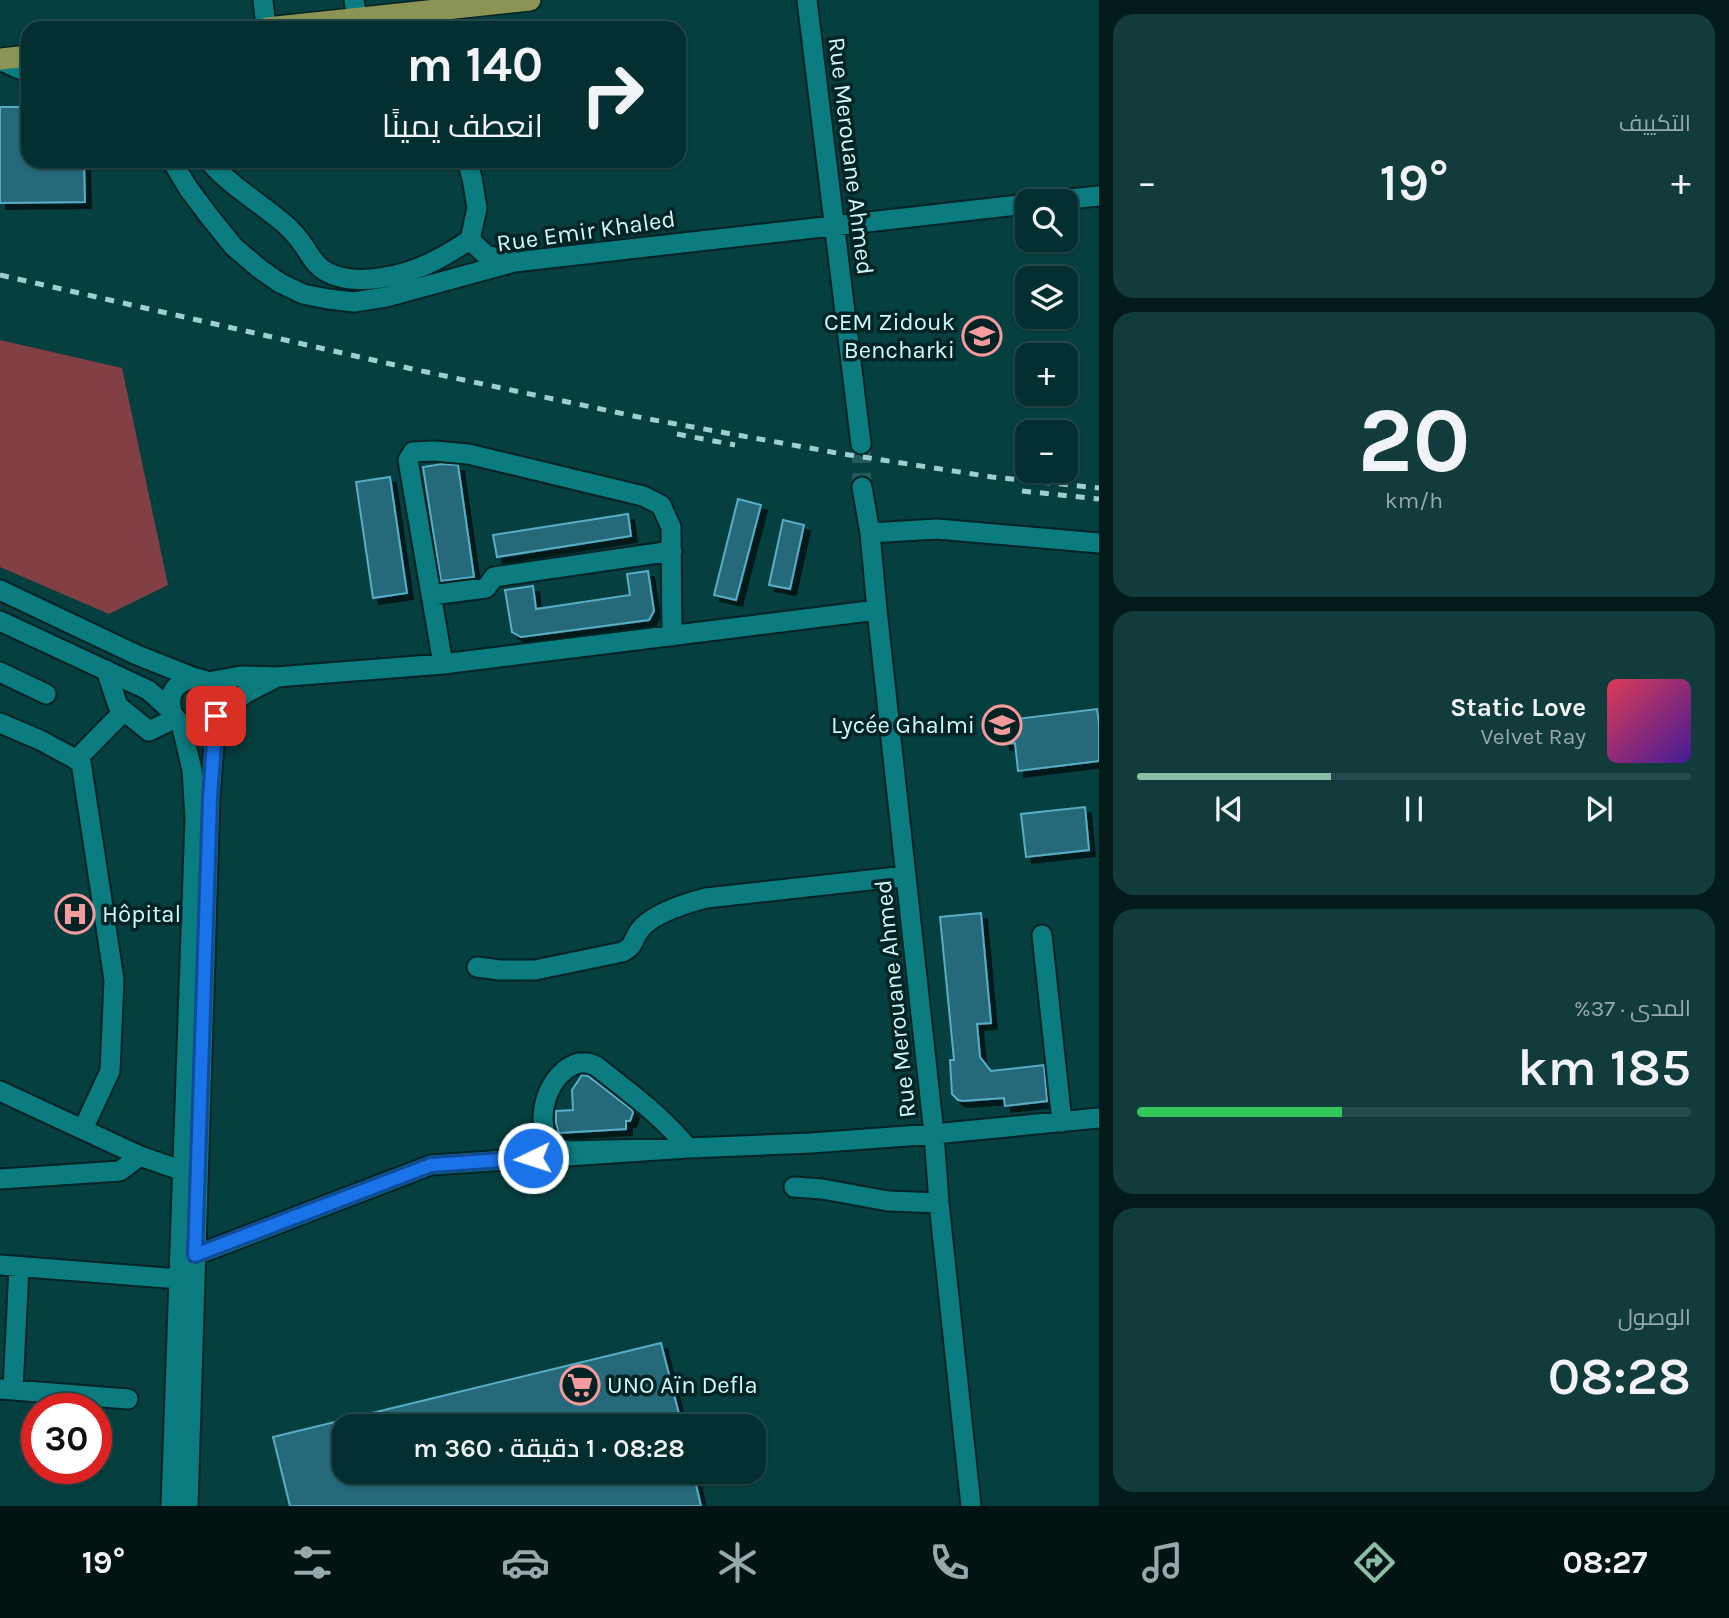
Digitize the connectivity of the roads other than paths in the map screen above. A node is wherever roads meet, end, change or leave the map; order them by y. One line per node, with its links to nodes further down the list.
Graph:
1 (263, 0): 6 (street)
2 (530, 0): 4 (main road)
3 (807, 0): 14 (street, Rue Merouane Ahmed)
4 (475, 3): 5 (main road)
5 (355, 9): 7 (main road)
6 (266, 21)
7 (299, 21)
8 (176, 168): 16 (street, Rue Emir Khaled)
9 (216, 168): 15 (street)
10 (469, 168): 15 (street)
11 (1099, 196): 12 (street)
12 (1078, 198)
13 (1015, 205): 14 (street, Rue Emir Khaled)
14 (835, 225): 16 (street, Rue Emir Khaled); 17 (street, Rue Merouane Ahmed)
15 (470, 240): 16 (street)
16 (514, 262)
17 (861, 444)
18 (862, 487): 19 (street, Rue Merouane Ahmed)
19 (870, 533): 20 (street); 24 (street, Rue Merouane Ahmed)
20 (1099, 543)
21 (672, 551): 23 (street); 23 (street); 26 (street)
22 (0, 590): 31 (street)
23 (431, 595): 27 (street)
24 (877, 610): 26 (street); 38 (street, Rue Merouane Ahmed)
25 (0, 621): 28 (street)
26 (672, 636): 27 (street)
27 (443, 664): 30 (street)
28 (106, 670): 33 (street); 35 (street)
29 (0, 672): 32 (street)
30 (276, 677): 31 (street); 34 (street)
31 (202, 680): 34 (street); 35 (street)
32 (46, 694)
33 (124, 710): 35 (street); 37 (street)
34 (217, 714): 35 (street); 52 (street)
35 (176, 718): 48 (street)
36 (0, 723): 37 (street)
37 (76, 760): 44 (street)
38 (906, 876): 40 (street); 45 (street, Rue Merouane Ahmed)
39 (1042, 935): 43 (street)
40 (477, 967)
41 (0, 1091): 44 (street)
42 (1099, 1118): 43 (street)
43 (1062, 1122): 45 (street)
44 (83, 1129): 47 (street)
45 (934, 1134): 46 (street); 51 (street, Rue Merouane Ahmed)
46 (688, 1148): 46 (street); 52 (street)
47 (140, 1156): 48 (street); 49 (street)
48 (183, 1171): 54 (street)
49 (0, 1179)
50 (794, 1187): 51 (street)
51 (939, 1203): 59 (street, Rue Merouane Ahmed)
52 (195, 1255): 58 (street)
53 (9, 1266): 54 (street); 55 (street)
54 (179, 1279): 57 (street)
55 (7, 1389): 56 (street)
56 (128, 1399)
57 (171, 1506)
58 (188, 1506)
59 (971, 1506)

